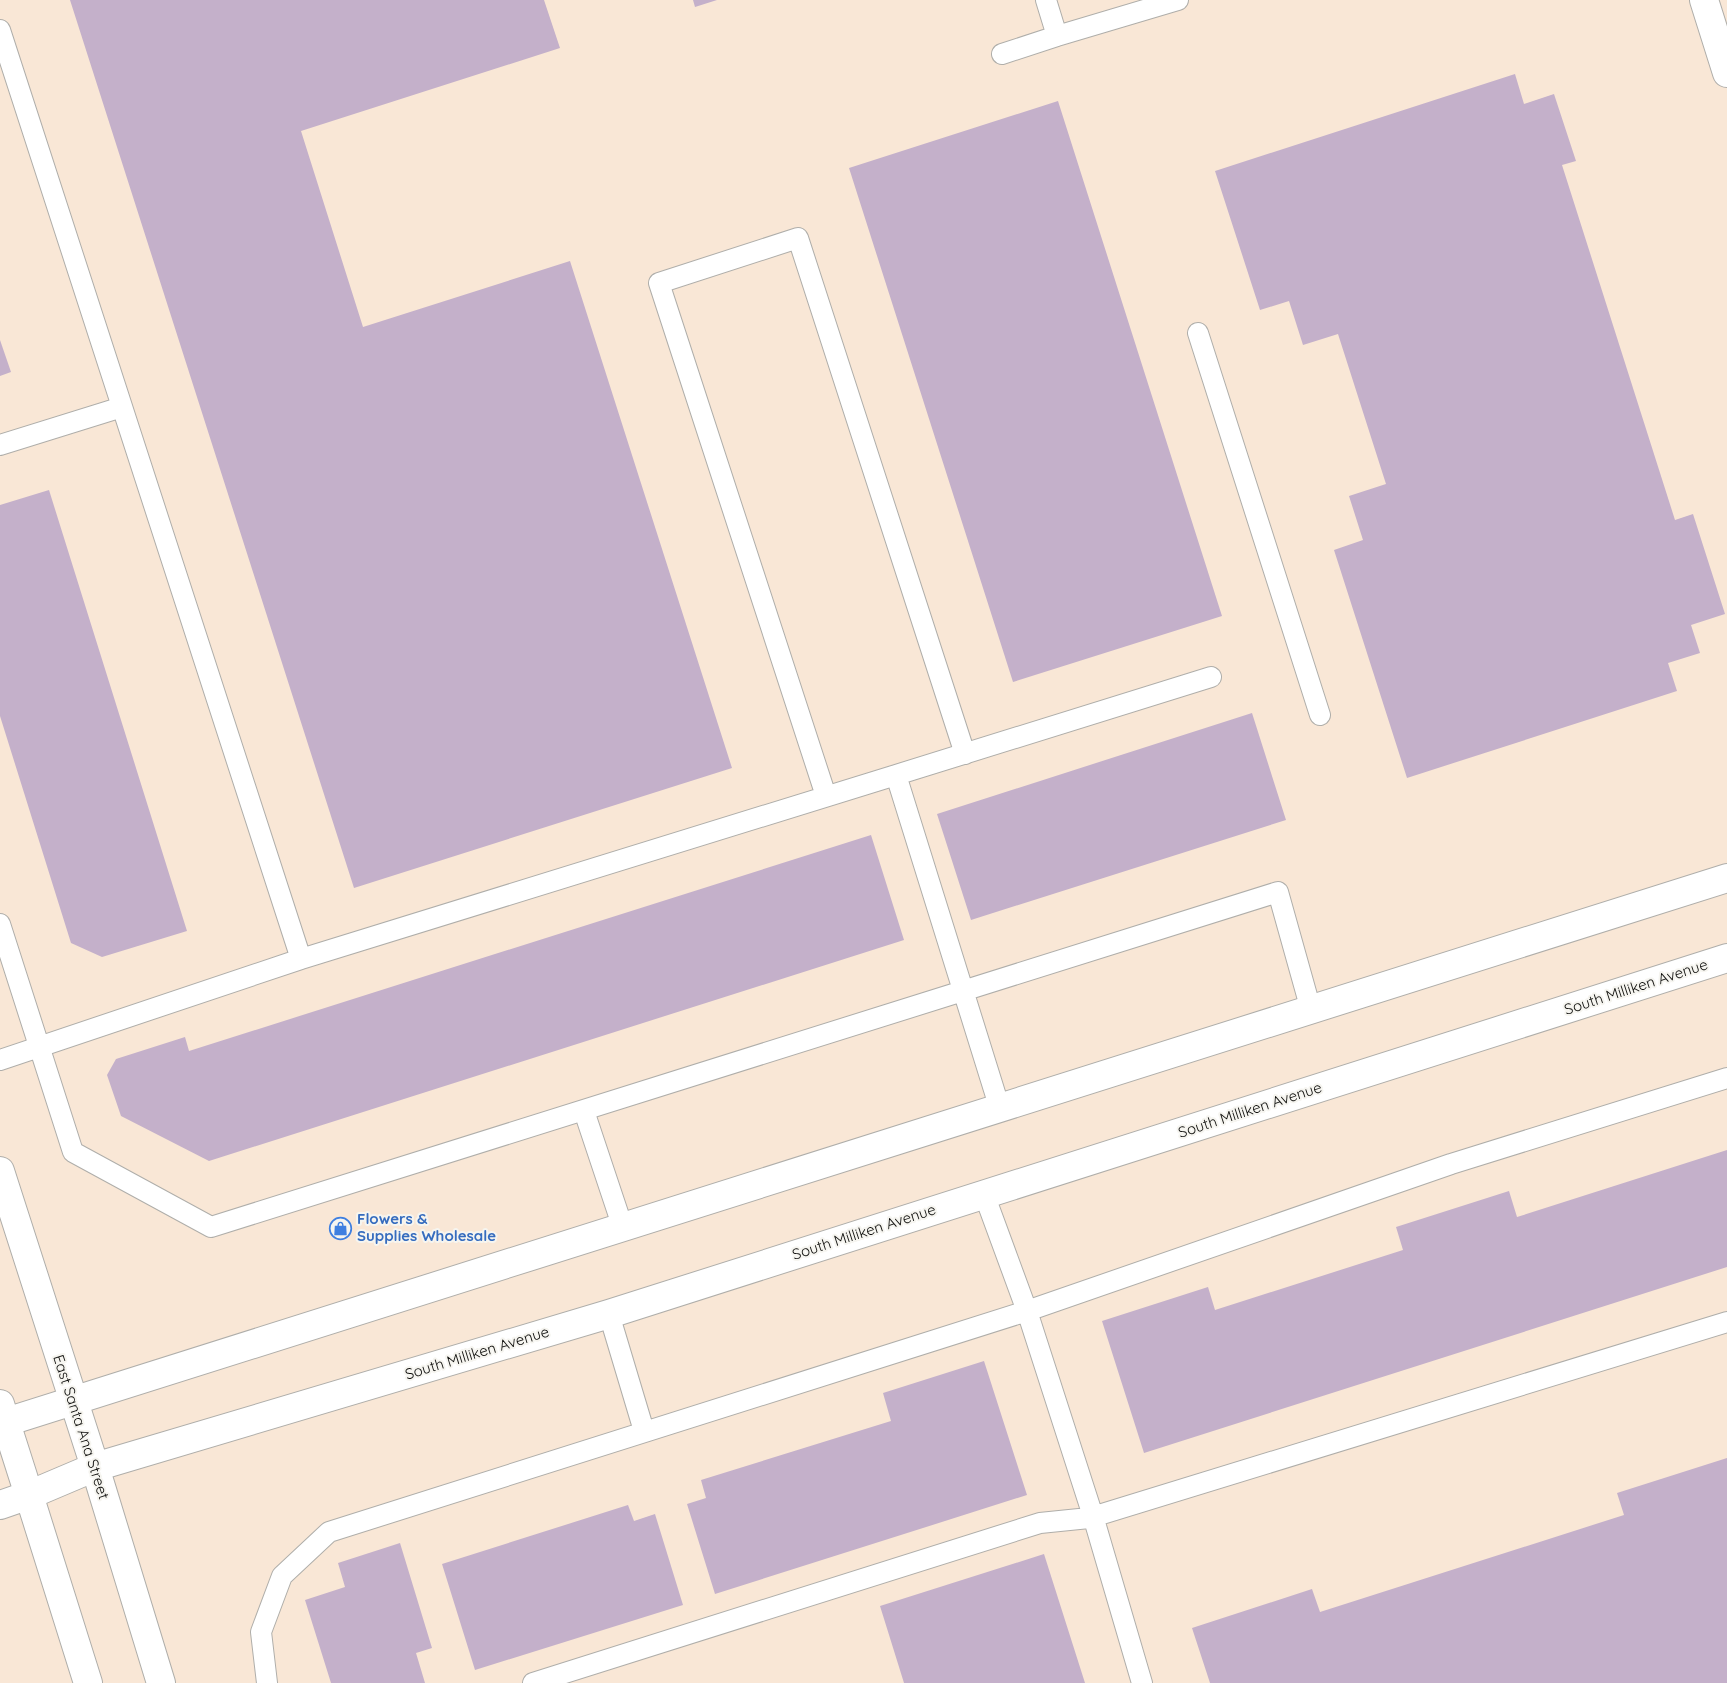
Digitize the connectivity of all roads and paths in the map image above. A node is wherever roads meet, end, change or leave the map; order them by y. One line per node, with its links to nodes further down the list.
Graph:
1 (1046, 0): 5 (lane)
2 (1178, 0): 5 (lane)
3 (1704, 0): 7 (main road)
4 (0, 30): 9 (lane)
5 (1057, 36): 6 (lane)
6 (1002, 54)
7 (1727, 73)
8 (1198, 333): 12 (lane)
9 (122, 408): 10 (lane); 19 (lane)
10 (0, 445)
11 (1211, 677): 13 (lane)
12 (1320, 715)
13 (965, 754): 14 (lane); 15 (lane)
14 (896, 775): 15 (lane); 20 (lane)
15 (826, 796): 19 (lane)
16 (1727, 878): 21 (main road)
17 (0, 924): 22 (lane)
18 (1727, 958): 28 (main road, South Milliken Avenue)
19 (301, 959): 22 (lane)
20 (963, 990): 21 (lane); 25 (lane); 26 (lane)
21 (1311, 1010): 25 (main road)
22 (38, 1046): 23 (lane); 26 (lane)
23 (0, 1060)
24 (1727, 1078): 30 (lane)
25 (1000, 1109): 29 (main road)
26 (584, 1111): 29 (lane)
27 (0, 1171): 33 (main road, East Santa Ana Street)
28 (984, 1194): 30 (lane); 31 (main road, South Milliken Avenue)
29 (622, 1228): 33 (main road)
30 (1026, 1311): 35 (lane); 39 (lane)
31 (609, 1314): 35 (lane); 36 (main road, South Milliken Avenue)
32 (1727, 1322): 39 (lane)
33 (74, 1401): 34 (main road); 36 (main road, East Santa Ana Street)
34 (2, 1417): 37 (main road)
35 (644, 1431): 42 (lane)
36 (95, 1468): 37 (main road, South Milliken Avenue); 41 (main road, East Santa Ana Street)
37 (29, 1495): 38 (main road, South Milliken Avenue); 40 (main road)
38 (0, 1504)
39 (1093, 1516): 43 (lane); 44 (lane)
40 (88, 1683)
41 (161, 1683)
42 (267, 1683)
43 (534, 1683)
44 (1142, 1683)

